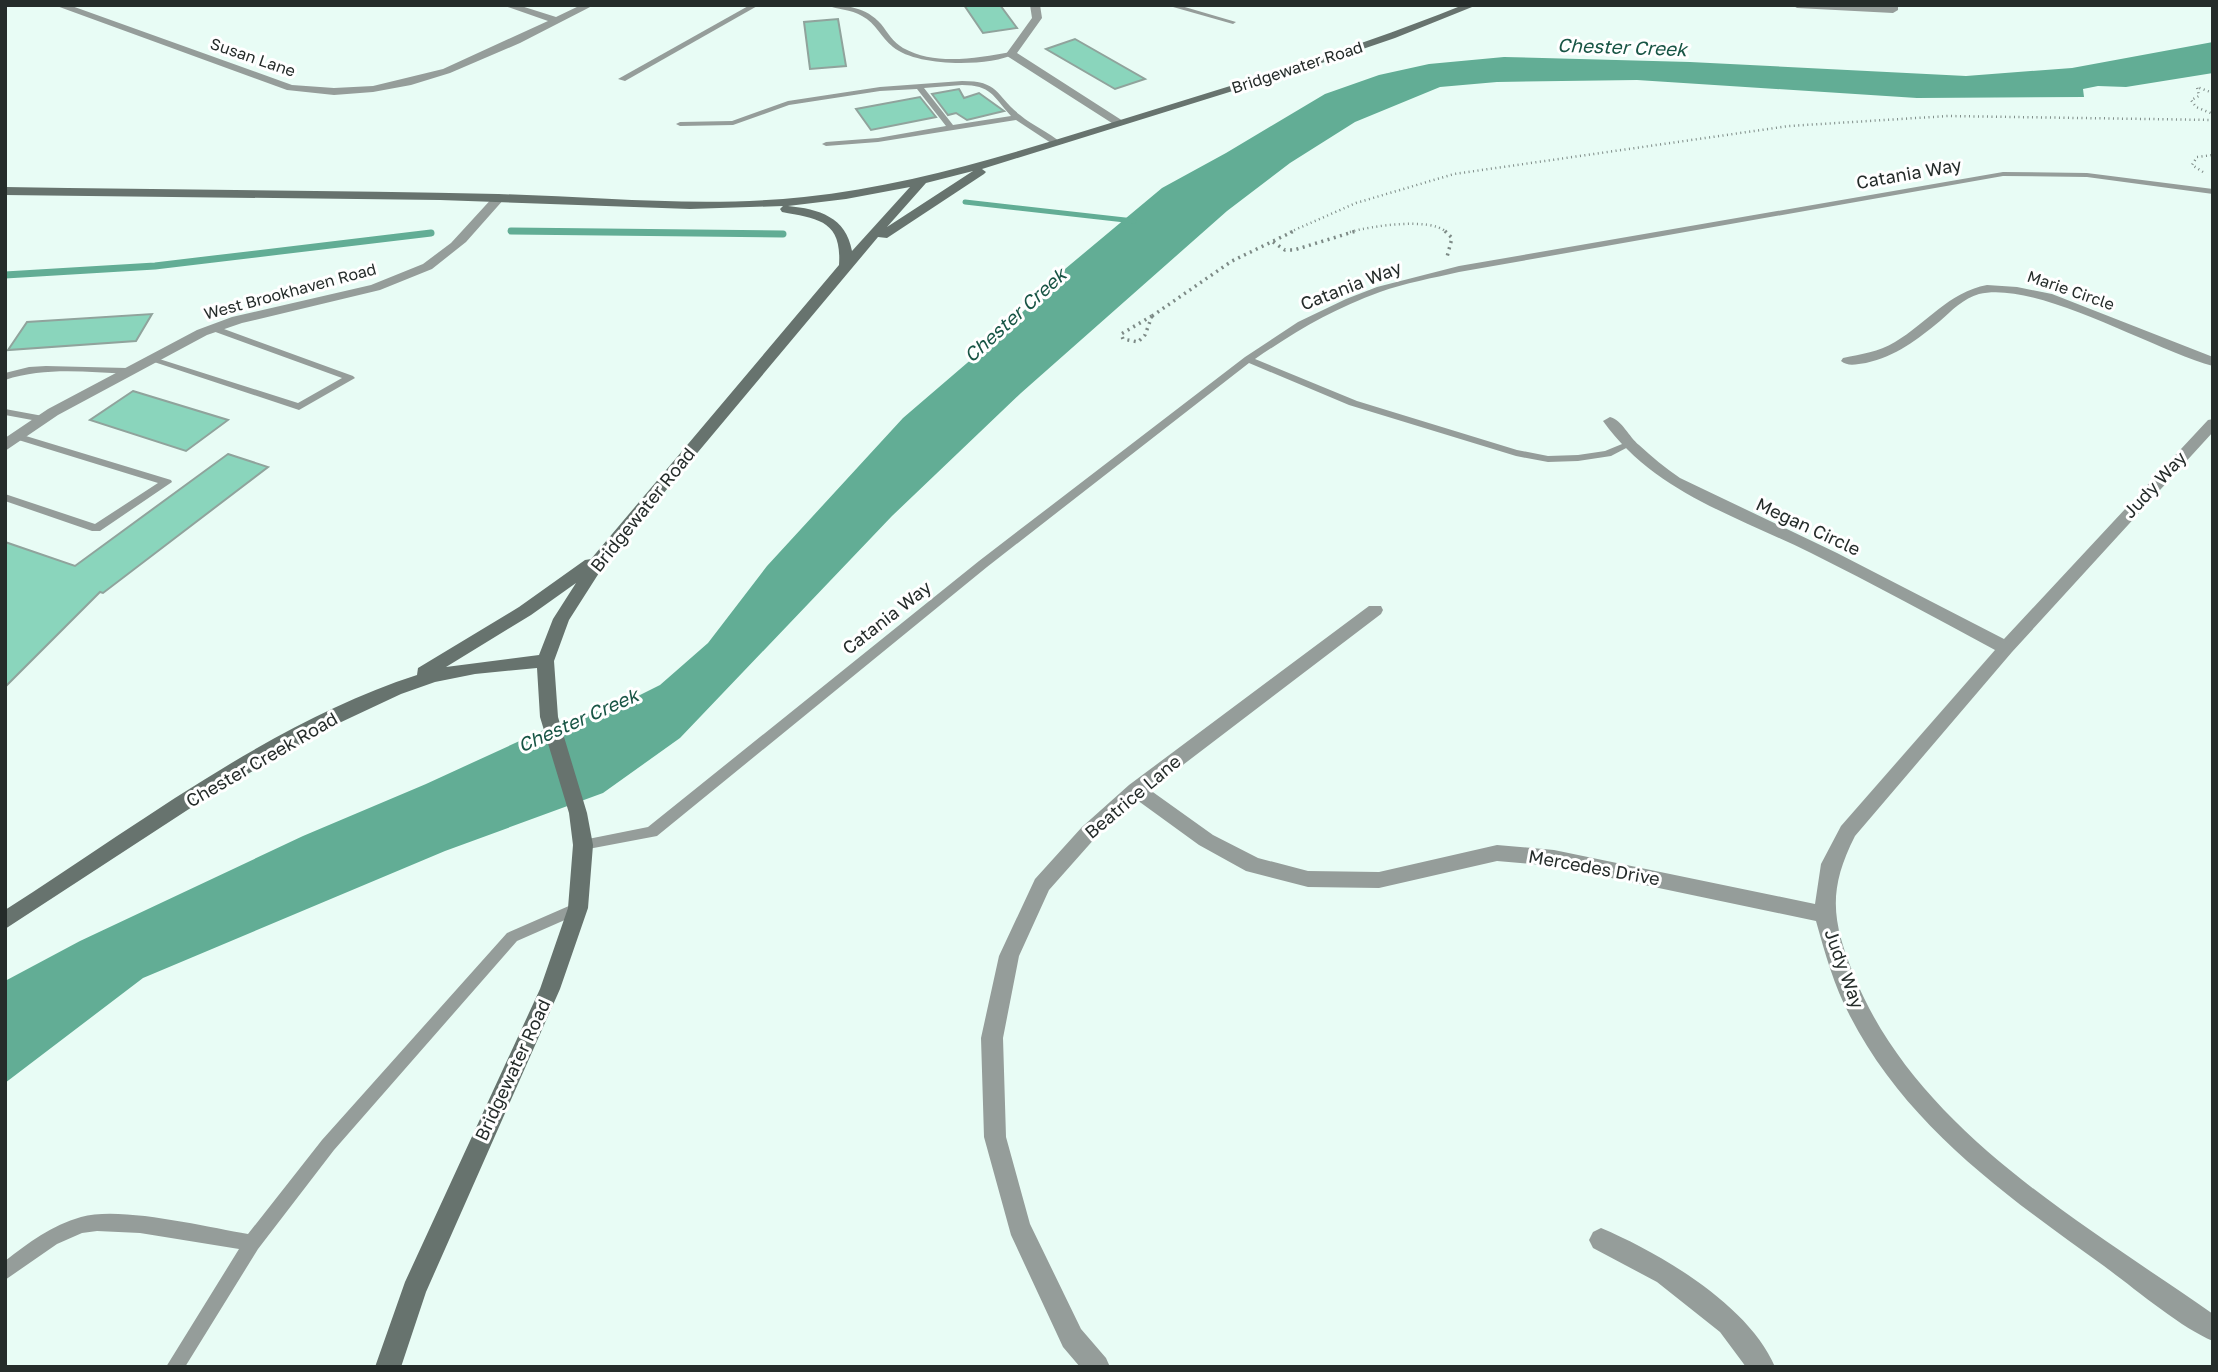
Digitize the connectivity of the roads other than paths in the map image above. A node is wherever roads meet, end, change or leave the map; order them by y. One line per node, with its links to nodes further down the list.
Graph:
1 (59, 5): 11 (street, Susan Lane)
2 (507, 5): 11 (street)
3 (589, 5): 11 (street, Susan Lane)
4 (756, 5): 14 (lane)
5 (829, 5): 13 (lane)
6 (1035, 5): 13 (street)
7 (1169, 5): 12 (lane)
8 (1472, 5): 17 (street, Bridgewater Road)
9 (1797, 5): 10 (street)
10 (1893, 5)
11 (557, 21)
12 (1233, 22)
13 (1012, 54): 17 (street)
14 (622, 79)
15 (919, 86): 16 (lane); 18 (lane); 19 (lane)
16 (1017, 117): 19 (lane); 20 (lane)
17 (1119, 123): 20 (street, Bridgewater Road)
18 (680, 124)
19 (951, 128): 21 (lane)
20 (1057, 143): 22 (street, Bridgewater Road)
21 (826, 145)
22 (1005, 159): 23 (street, Bridgewater Road); 28 (street)
23 (922, 181): 27 (street); 28 (street, Bridgewater Road)
24 (5, 191): 26 (street)
25 (2212, 191): 31 (lane, Catania Way)
26 (499, 198): 27 (street); 29 (street, West Brookhaven Road)
27 (745, 205): 28 (street)
28 (845, 265): 43 (street, Bridgewater Road)
29 (213, 328): 30 (street, West Brookhaven Road); 30 (lane)
30 (149, 359): 34 (street, West Brookhaven Road)
31 (1248, 359): 41 (lane); 49 (lane, Catania Way)
32 (1848, 361): 33 (street, Marie Circle)
33 (2213, 362)
34 (127, 371): 35 (lane); 37 (street, West Brookhaven Road)
35 (5, 377)
36 (5, 412): 37 (lane)
37 (43, 419): 40 (street, West Brookhaven Road)
38 (1610, 421): 41 (street, Megan Circle)
39 (2213, 423): 45 (street, Judy Way)
40 (11, 441): 42 (lane)
41 (1627, 445): 45 (street, Megan Circle)
42 (5, 497)
43 (600, 558): 46 (street, Bridgewater Road); 47 (street)
44 (1375, 610): 48 (street, Beatrice Lane)
45 (2006, 648): 51 (street, Judy Way)
46 (545, 661): 47 (street, Chester Creek Road); 49 (street, Bridgewater Road)
47 (387, 691): 52 (street, Chester Creek Road)
48 (1136, 789): 51 (street, Mercedes Drive); 59 (street, Beatrice Lane)
49 (583, 845): 50 (street, Bridgewater Road)
50 (578, 908): 54 (lane); 58 (street, Bridgewater Road)
51 (1824, 914): 56 (street, Judy Way)
52 (5, 921)
53 (1601, 1240): 60 (street)
54 (252, 1243): 55 (lane); 57 (lane)
55 (5, 1272)
56 (2213, 1329)
57 (175, 1367)
58 (388, 1367)
59 (1097, 1367)
60 (1762, 1367)

